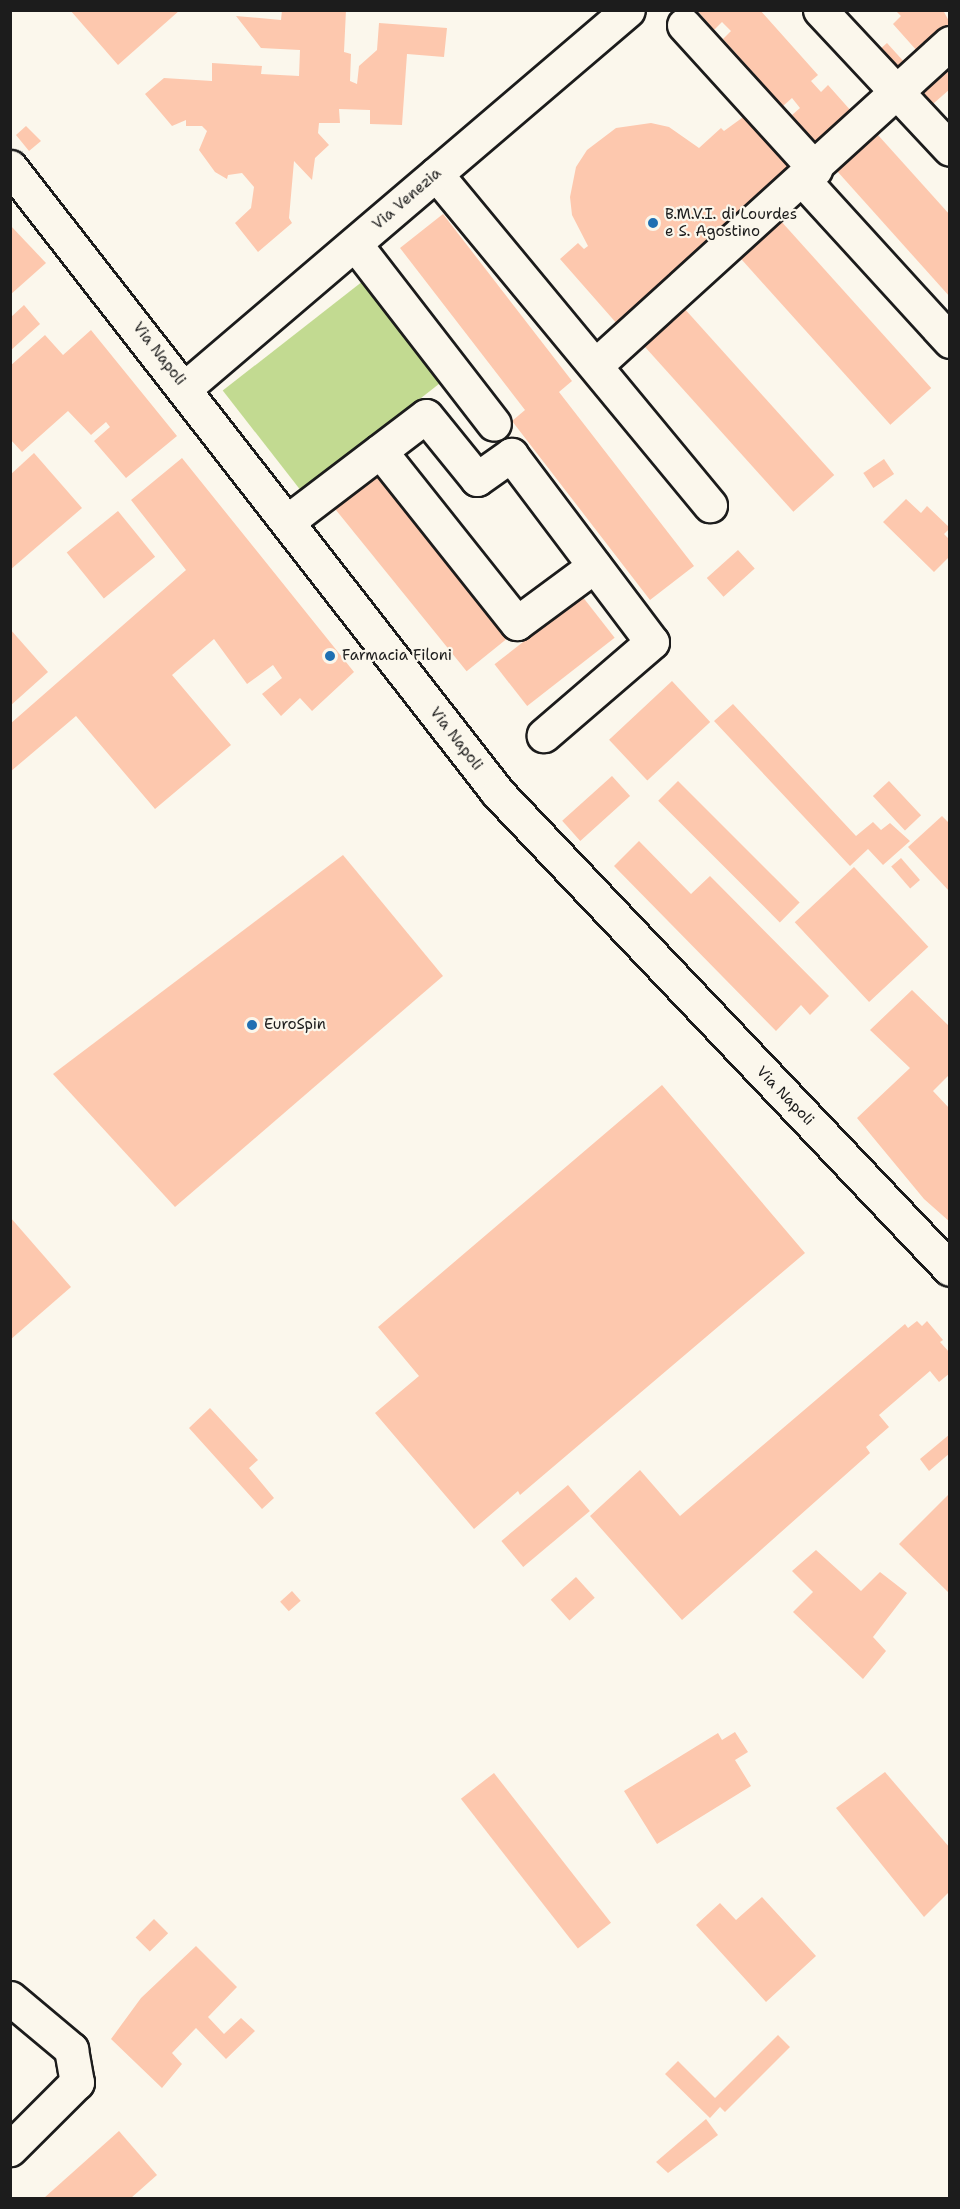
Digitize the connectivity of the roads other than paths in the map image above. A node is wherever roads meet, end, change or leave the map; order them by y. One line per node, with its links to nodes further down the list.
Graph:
1 (628, 10): 8 (street, Via Venezia)
2 (820, 10): 5 (street)
3 (684, 25): 9 (street)
4 (950, 43): 5 (street)
5 (896, 92): 6 (street); 9 (street)
6 (950, 148)
7 (10, 167): 13 (street, Via Napoli)
8 (436, 174): 10 (street, Via Venezia); 12 (street)
9 (809, 174): 11 (street); 12 (street)
10 (355, 244): 13 (street, Via Venezia); 14 (street)
11 (950, 341)
12 (597, 364): 16 (street)
13 (185, 388): 17 (street, Via Napoli)
14 (494, 424)
15 (380, 451): 17 (street); 18 (street); 18 (street)
16 (710, 505)
17 (288, 521): 20 (street, Via Napoli)
18 (594, 566): 19 (street)
19 (544, 735)
20 (950, 1269)
21 (10, 1998): 22 (street)
22 (10, 2149)

